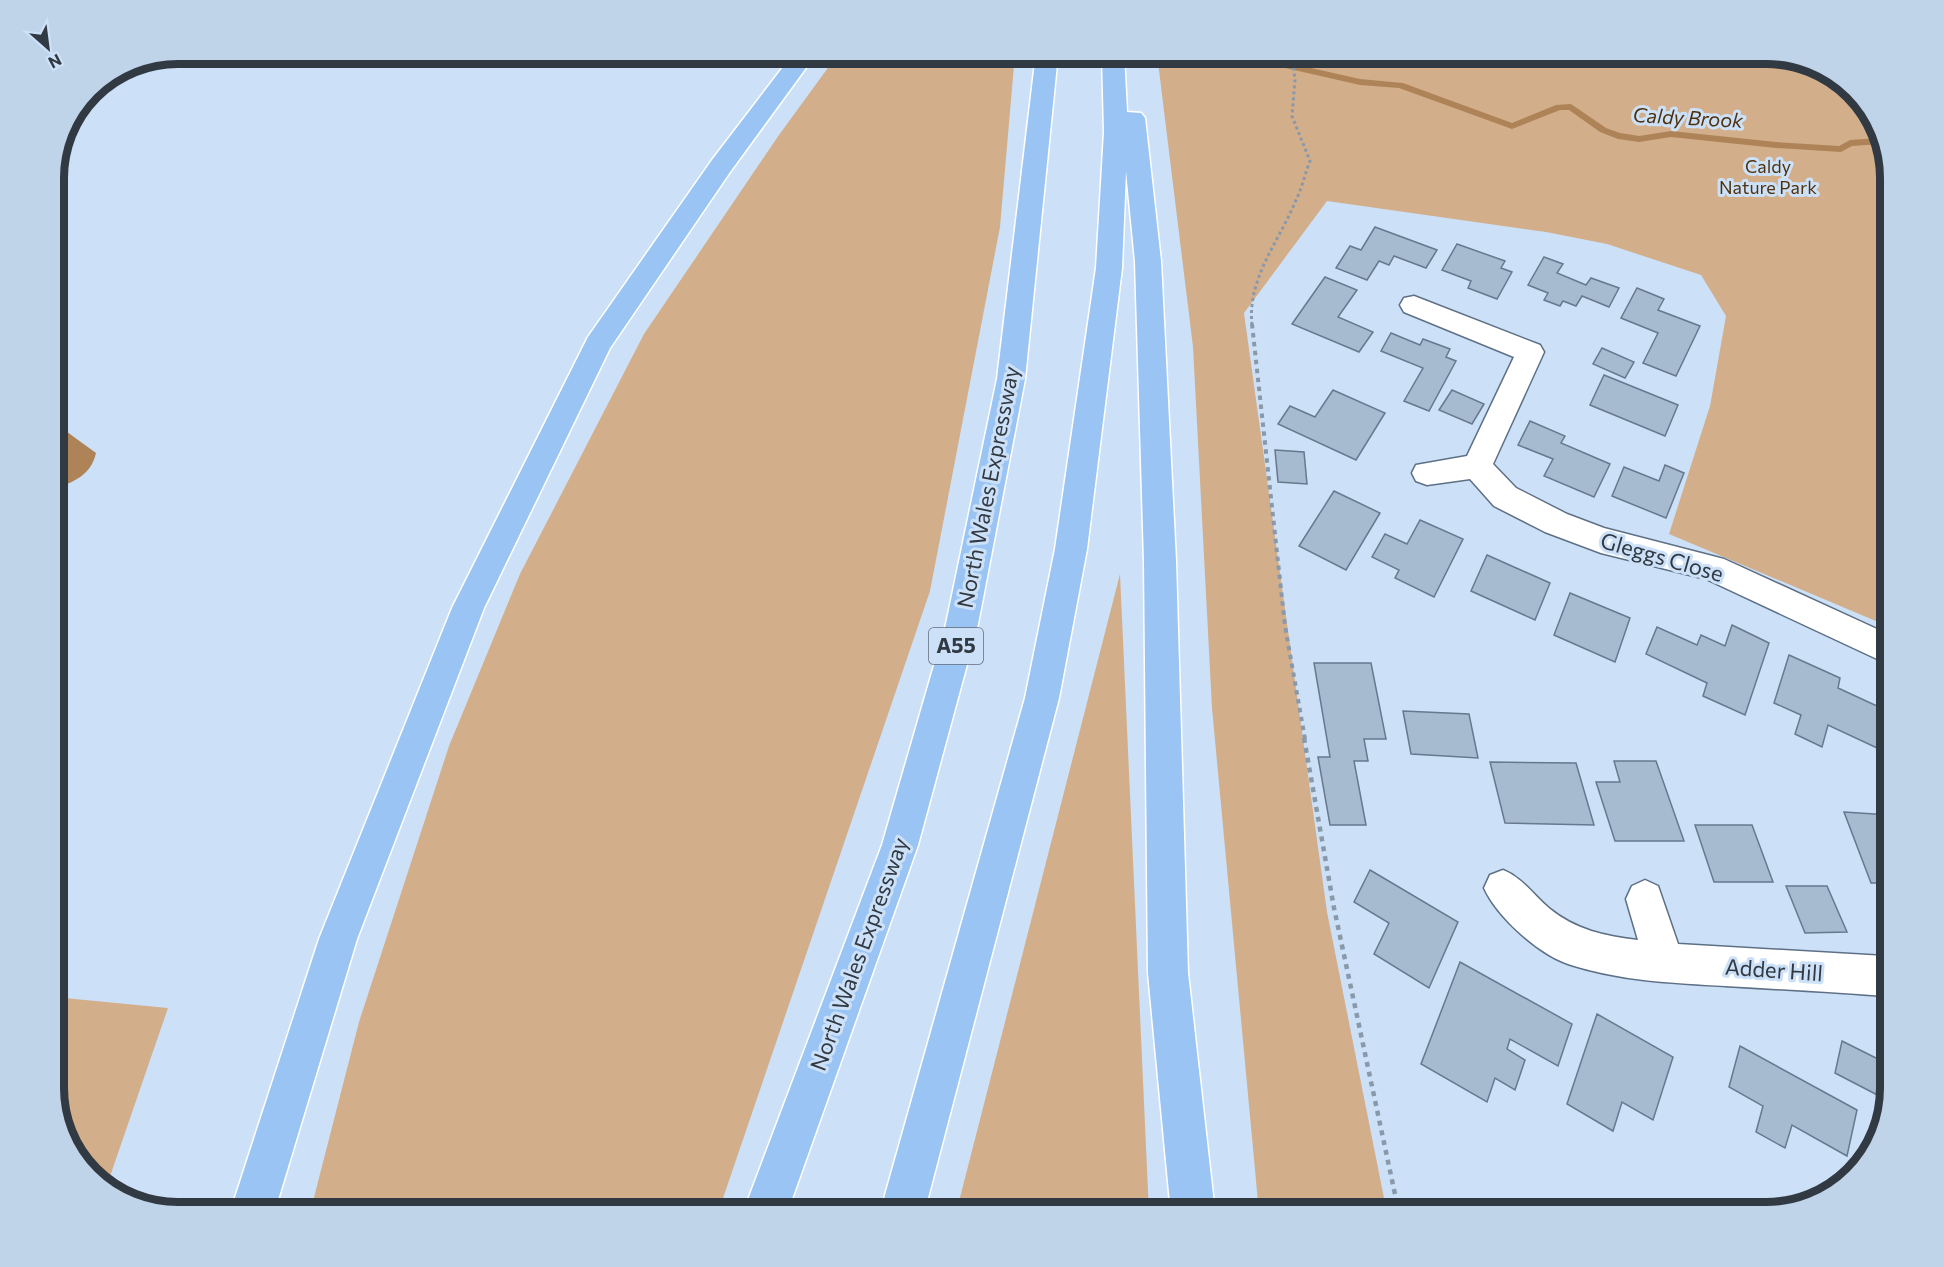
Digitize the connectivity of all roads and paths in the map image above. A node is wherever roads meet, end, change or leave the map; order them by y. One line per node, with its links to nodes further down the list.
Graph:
1 (798, 64): 14 (highway)
2 (1046, 64): 15 (highway, North Wales Expressway / A55)
3 (1113, 64): 16 (highway)
4 (1126, 64): 17 (highway)
5 (1293, 64): 18 (path)
6 (1414, 305): 7 (street)
7 (1477, 466): 8 (street); 9 (street, Gleggs Close)
8 (1427, 473)
9 (1880, 646)
10 (1503, 888): 12 (street, Adder Hill)
11 (1646, 899): 12 (street)
12 (1664, 963): 13 (street, Adder Hill)
13 (1880, 977)
14 (255, 1202)
15 (769, 1202)
16 (905, 1202)
17 (1192, 1202)
18 (1397, 1202)

